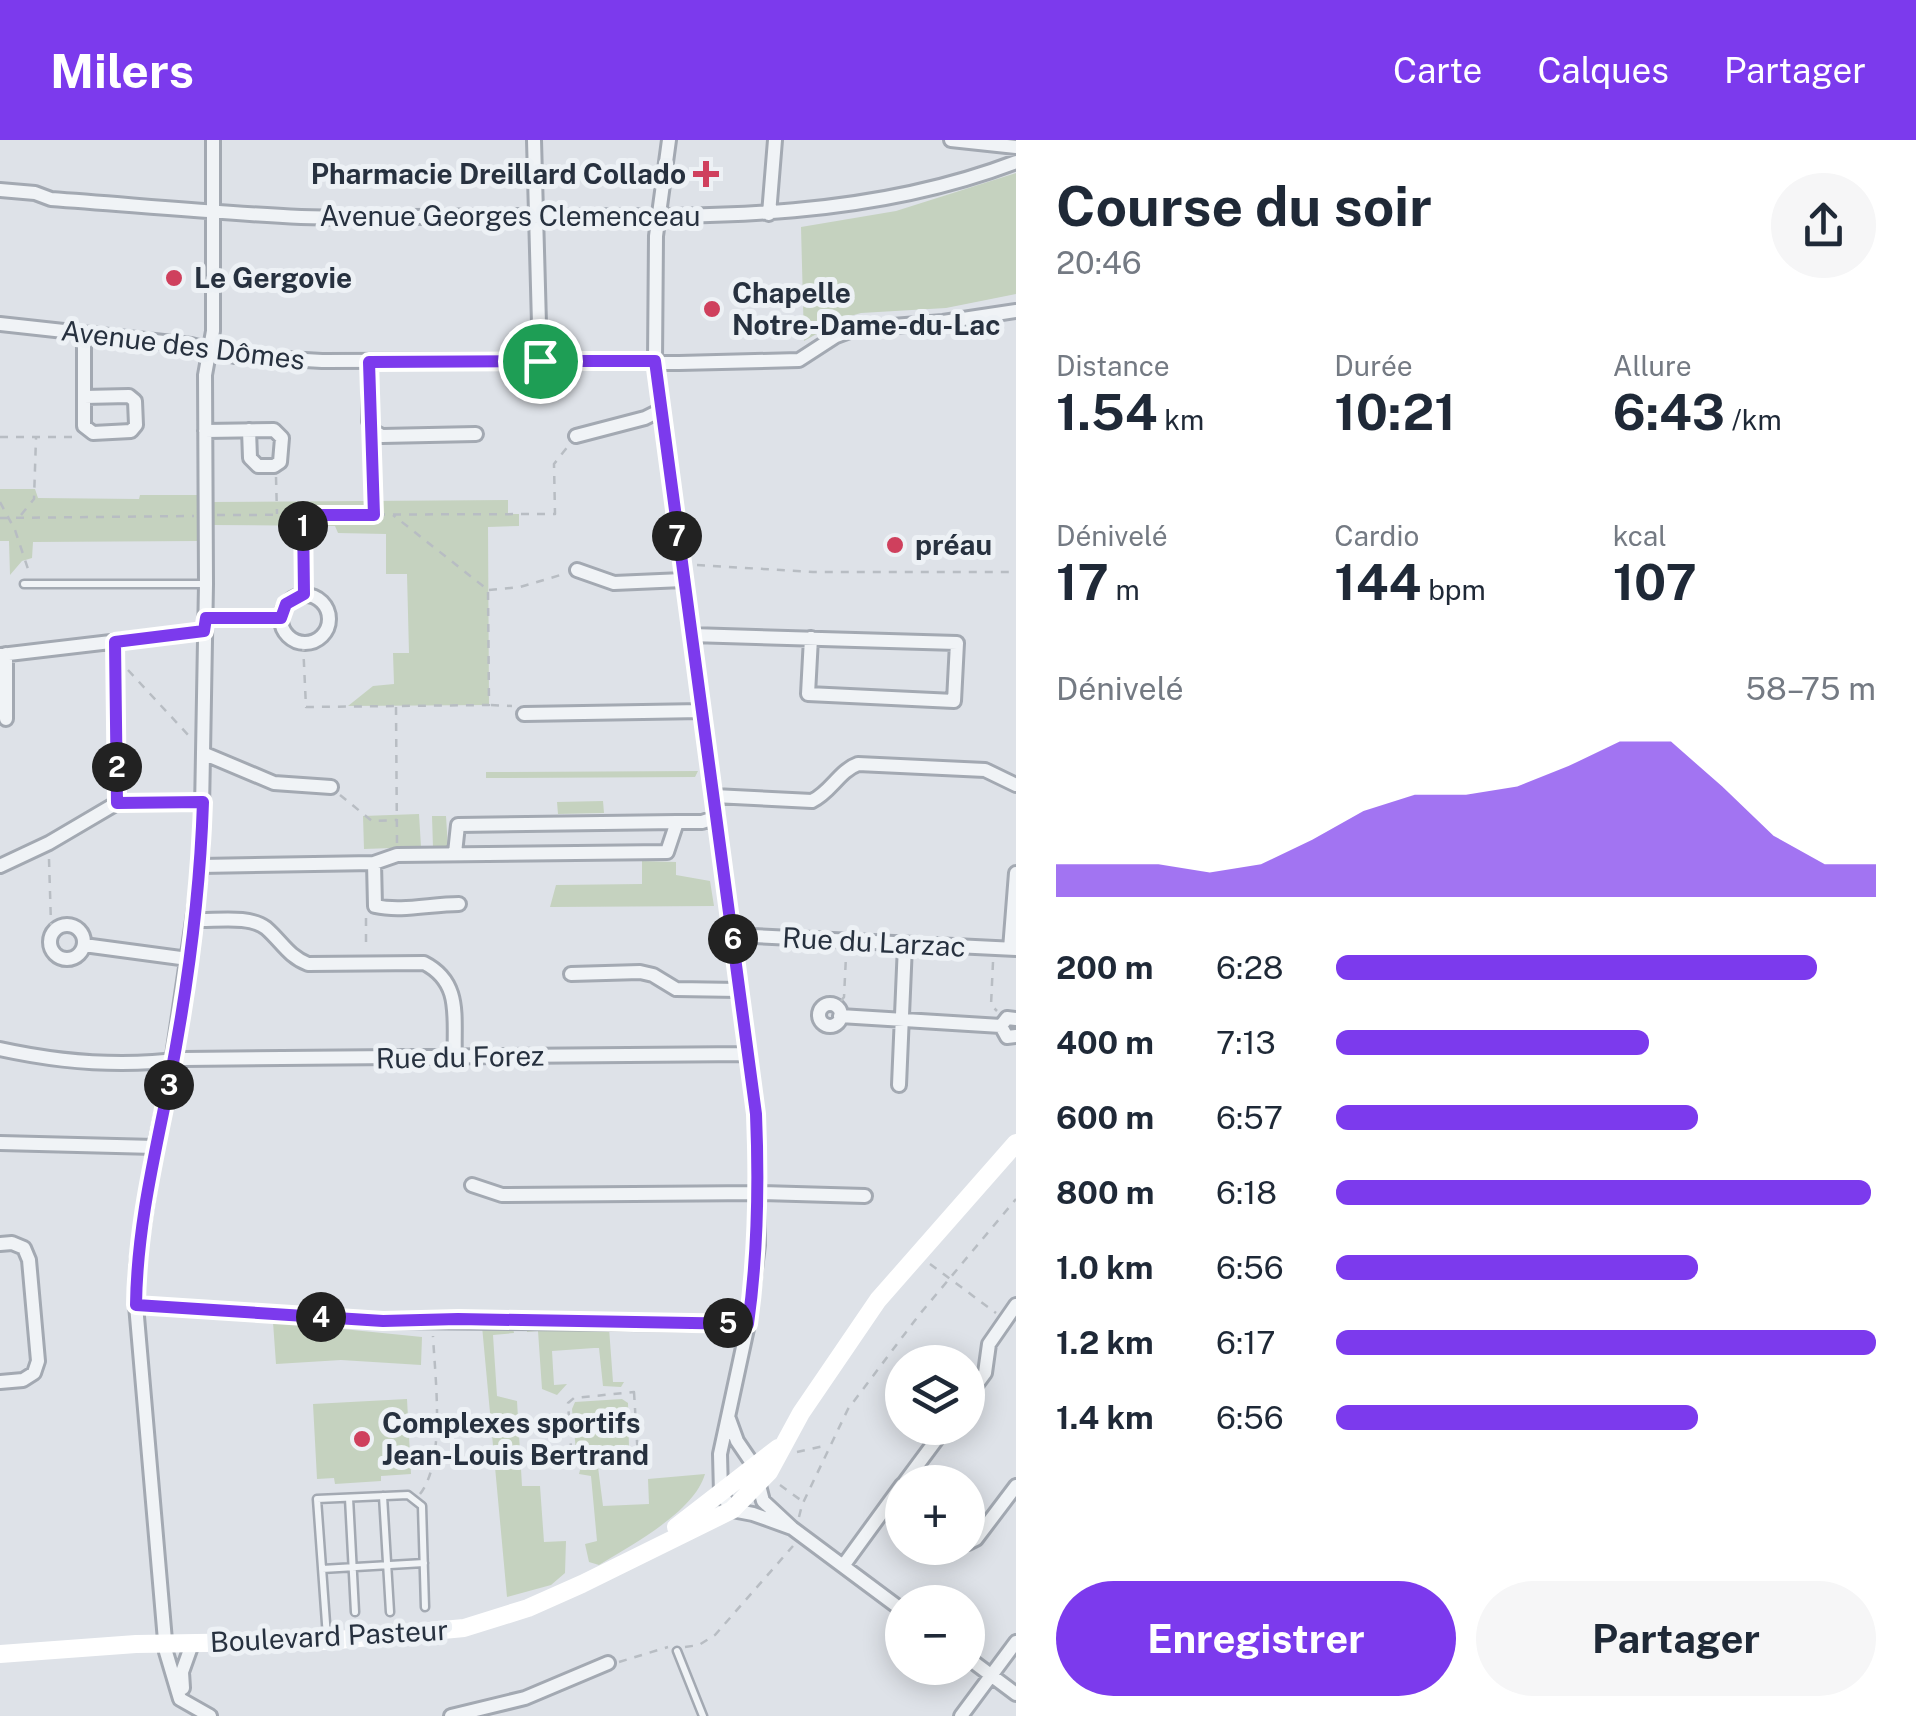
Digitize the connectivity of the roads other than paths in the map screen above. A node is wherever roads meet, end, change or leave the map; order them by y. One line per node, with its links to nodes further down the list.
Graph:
1 (213, 140): 9 (street)
2 (534, 140): 11 (street)
3 (669, 140): 12 (street)
4 (775, 140): 10 (street)
5 (951, 140): 6 (street)
6 (1016, 147)
7 (1016, 162): 10 (street, Avenue Georges Clemenceau)
8 (0, 190): 9 (street, Avenue Georges Clemenceau)
9 (213, 212): 11 (street, Avenue Georges Clemenceau); 16 (street)
10 (769, 214): 12 (street, Avenue Georges Clemenceau)
11 (537, 216): 12 (street, Avenue Georges Clemenceau); 17 (street)
12 (659, 216): 18 (street)
13 (1016, 311): 18 (street, Avenue des Dômes)
14 (0, 324): 15 (street, Avenue des Dômes)
15 (84, 333): 16 (street, Avenue des Dômes); 20 (street)
16 (210, 350): 19 (street, Avenue des Dômes); 23 (street)
17 (540, 361): 18 (street, Avenue des Dômes); 19 (street, Avenue des Dômes)
18 (655, 361): 21 (street)
19 (369, 362): 24 (street)
20 (84, 397): 20 (street)
21 (661, 410): 25 (street); 27 (street)
22 (249, 430): 22 (street); 23 (street)
23 (205, 431): 29 (street)
24 (476, 434)
25 (576, 436)
26 (577, 570): 27 (street)
27 (683, 580): 32 (street)
28 (28, 584): 29 (lane)
29 (206, 584): 31 (street)
30 (281, 618): 30 (street); 31 (street)
31 (205, 624): 34 (street); 39 (street)
32 (691, 635): 33 (street); 36 (street)
33 (811, 638): 33 (street)
34 (115, 649): 35 (street); 44 (street)
35 (3, 654): 38 (street)
36 (702, 712): 37 (street); 42 (street)
37 (524, 714)
38 (6, 720)
39 (204, 754): 41 (street); 43 (street)
40 (1016, 785): 42 (street)
41 (331, 787)
42 (714, 796): 45 (street)
43 (203, 802): 44 (street); 50 (street)
44 (117, 803): 49 (street)
45 (718, 817): 46 (street); 54 (street)
46 (677, 822): 47 (street); 47 (street)
47 (455, 853): 48 (street)
48 (374, 863): 50 (street); 52 (street)
49 (0, 866)
50 (201, 866): 53 (street)
51 (1016, 873): 57 (street)
52 (458, 904)
53 (195, 920): 58 (street); 67 (street)
54 (732, 935): 55 (street, Rue du Larzac); 60 (street)
55 (906, 944): 57 (street, Rue du Larzac); 62 (street)
56 (84, 945): 56 (street); 58 (street)
57 (1013, 949)
58 (188, 959): 68 (street)
59 (571, 974): 60 (street)
60 (739, 990): 66 (street)
61 (838, 1011): 62 (street)
62 (904, 1019): 63 (street); 69 (street)
63 (1007, 1022): 64 (street)
64 (1016, 1036)
65 (0, 1049): 68 (street, Rue du Forez)
66 (748, 1054): 67 (street, Rue du Forez); 75 (street)
67 (454, 1057): 68 (street, Rue du Forez)
68 (173, 1061): 72 (street)
69 (900, 1085)
70 (0, 1143): 72 (street)
71 (1016, 1144): 73 (main road, Boulevard Pasteur)
72 (155, 1147): 78 (street)
73 (1008, 1165): 85 (main road, Boulevard Pasteur)
74 (472, 1185): 75 (street)
75 (760, 1193): 76 (street); 80 (street)
76 (865, 1196)
77 (0, 1244): 82 (street)
78 (136, 1305): 80 (street); 109 (street)
79 (1016, 1305): 81 (street)
80 (748, 1324): 83 (street)
81 (985, 1372)
82 (0, 1382)
83 (728, 1418): 84 (street); 86 (street)
84 (736, 1441): 86 (street); 87 (street)
85 (784, 1450): 87 (main road, Boulevard Pasteur); 88 (main road, Boulevard Pasteur)
86 (720, 1454): 90 (street)
87 (754, 1466): 88 (street); 90 (main road, Boulevard Pasteur)
88 (765, 1484): 93 (main road, Boulevard Pasteur); 96 (street)
89 (1016, 1486): 95 (street)
90 (721, 1493): 93 (street); 97 (main road, Boulevard Pasteur)
91 (383, 1496): 92 (lane); 98 (lane); 99 (lane)
92 (350, 1498): 101 (lane); 102 (lane)
93 (732, 1510): 96 (street); 97 (main road, Boulevard Pasteur)
94 (885, 1516): 100 (street)
95 (985, 1527)
96 (795, 1530): 100 (street)
97 (635, 1557): 107 (main road, Boulevard Pasteur)
98 (424, 1563): 99 (lane); 104 (lane)
99 (387, 1565): 101 (lane); 106 (lane)
100 (843, 1566): 103 (street)
101 (353, 1567): 102 (lane); 105 (lane)
102 (322, 1569): 107 (lane)
103 (885, 1597)
104 (425, 1607)
105 (356, 1612)
106 (390, 1612)
107 (328, 1641): 110 (main road, Boulevard Pasteur)
108 (1016, 1642): 115 (street)
109 (165, 1644): 110 (main road, Boulevard Pasteur); 112 (main road, Boulevard Pasteur); 117 (street)
110 (192, 1644): 117 (street)
111 (677, 1651): 120 (lane)
112 (4, 1654)
113 (608, 1663): 119 (street)
114 (985, 1671): 115 (street)
115 (991, 1675): 116 (street); 121 (street)
116 (1016, 1694)
117 (189, 1704): 118 (street)
118 (210, 1716)
119 (451, 1716)
120 (703, 1716)
121 (961, 1716)

